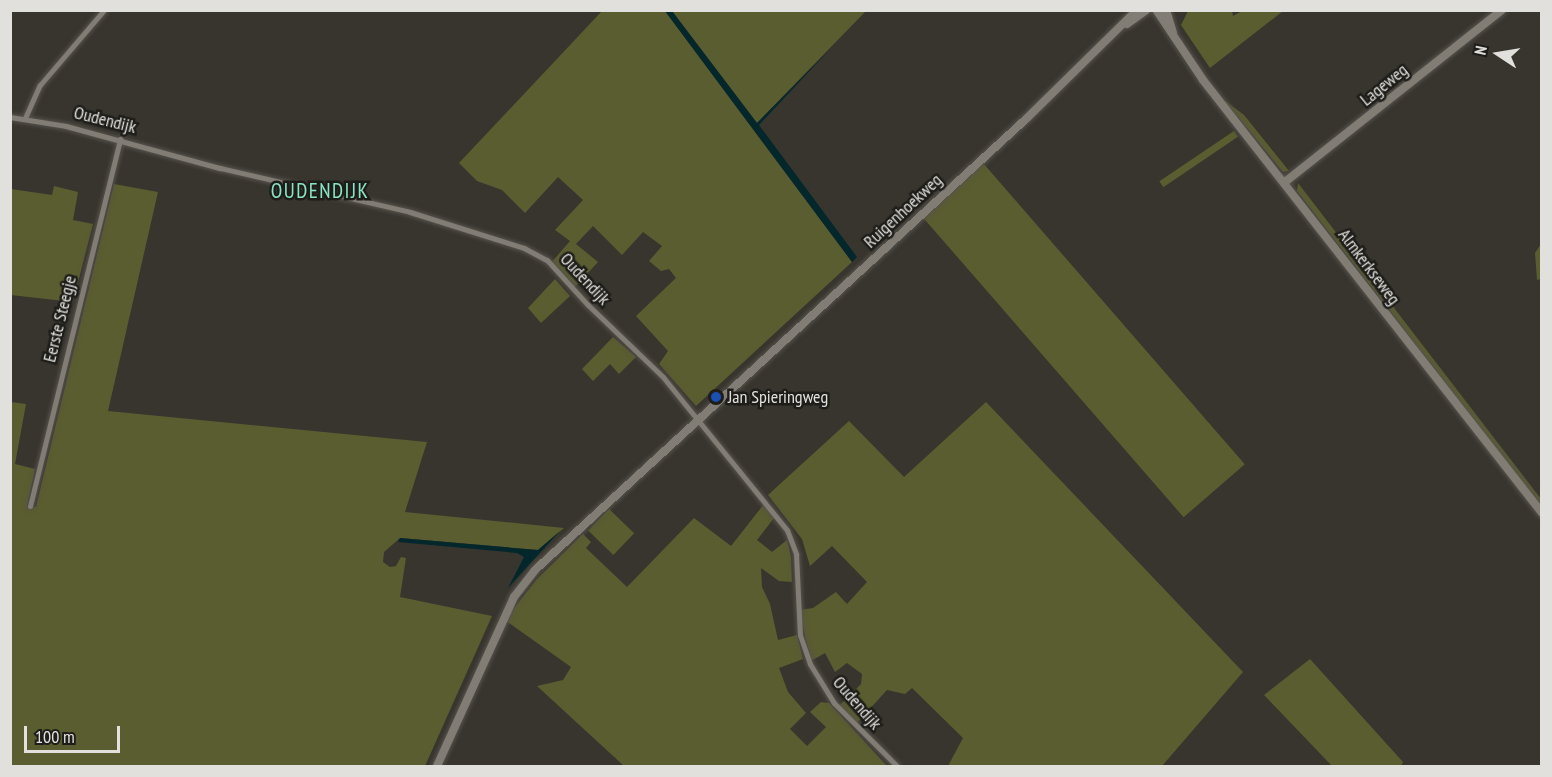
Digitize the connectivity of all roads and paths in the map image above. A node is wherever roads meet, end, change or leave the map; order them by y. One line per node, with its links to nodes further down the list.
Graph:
1 (104, 10): 7 (street)
2 (1137, 10): 5 (street, Ruigenhoekweg)
3 (1502, 10): 9 (street, Lageweg)
4 (1156, 11): 5 (street, Ruigenhoekweg); 9 (street, Almkerkseweg)
5 (1125, 25): 10 (street, Ruigenhoekweg)
6 (10, 117): 7 (street, Oudendijk)
7 (25, 118): 8 (street, Oudendijk)
8 (120, 139): 10 (street, Oudendijk); 11 (street, Eerste Steegje)
9 (1285, 182): 12 (street, Almkerkseweg)
10 (700, 418): 13 (street); 14 (street, Oudendijk)
11 (30, 506)
12 (1542, 513)
13 (437, 766)
14 (897, 766)

